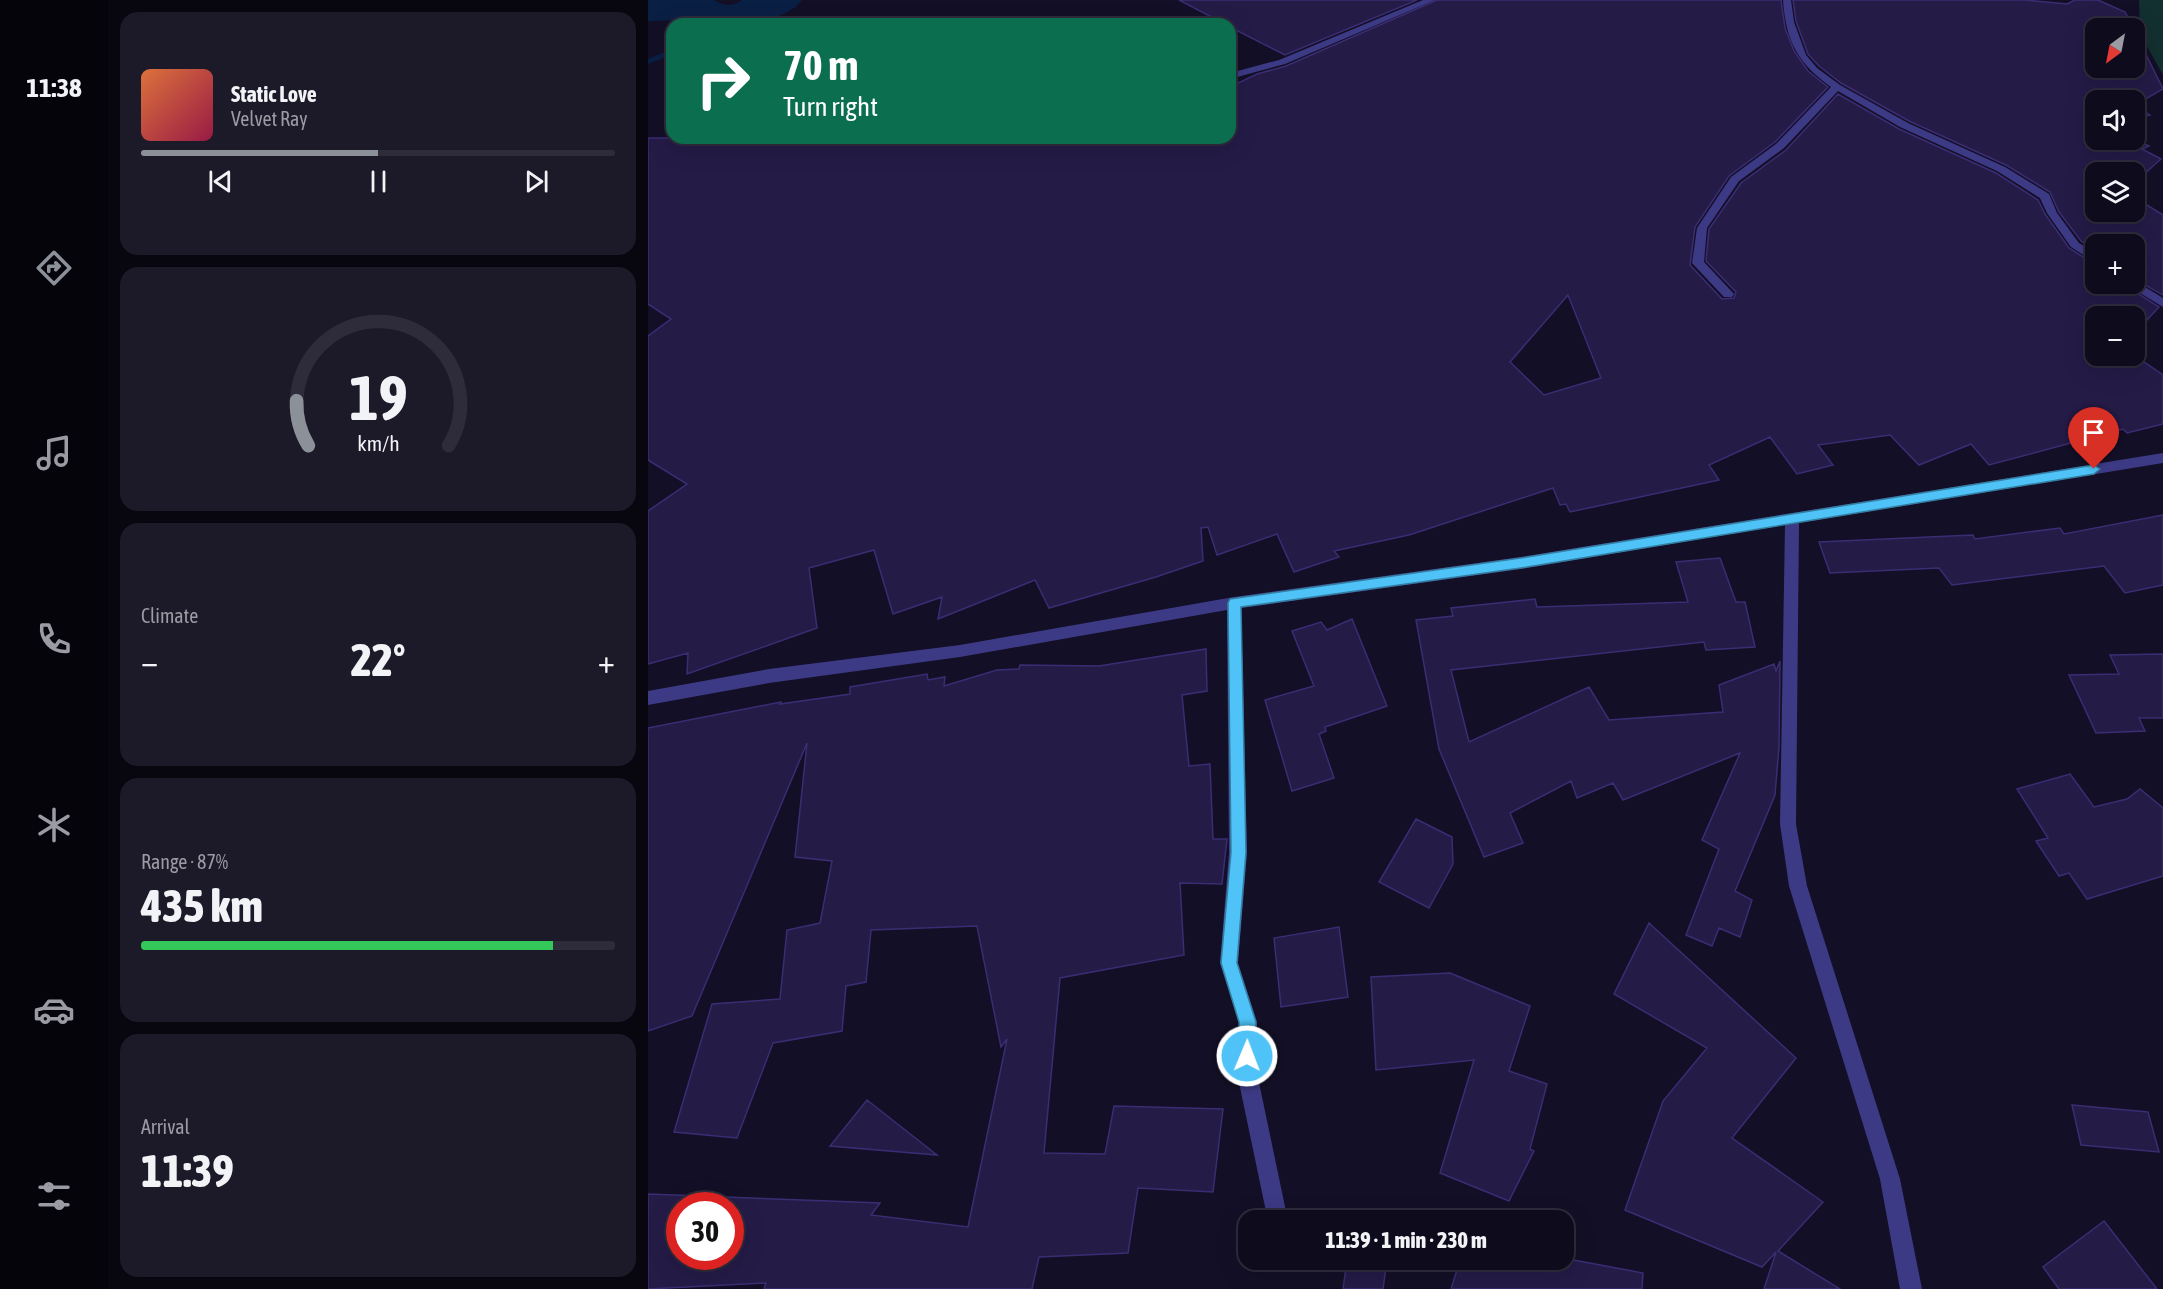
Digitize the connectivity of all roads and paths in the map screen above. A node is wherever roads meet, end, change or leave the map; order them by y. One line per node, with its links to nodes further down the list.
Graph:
1 (1431, 0): 3 (street)
2 (1787, 0): 4 (street)
3 (1236, 75)
4 (1837, 87): 5 (street); 7 (street)
5 (2085, 252)
6 (2145, 292): 8 (street)
7 (1728, 294)
8 (2163, 303)
9 (2163, 458): 10 (street)
10 (1792, 519): 11 (street); 14 (street)
11 (1234, 603): 12 (street); 13 (street)
12 (648, 698)
13 (1276, 1210)
14 (1911, 1289)

